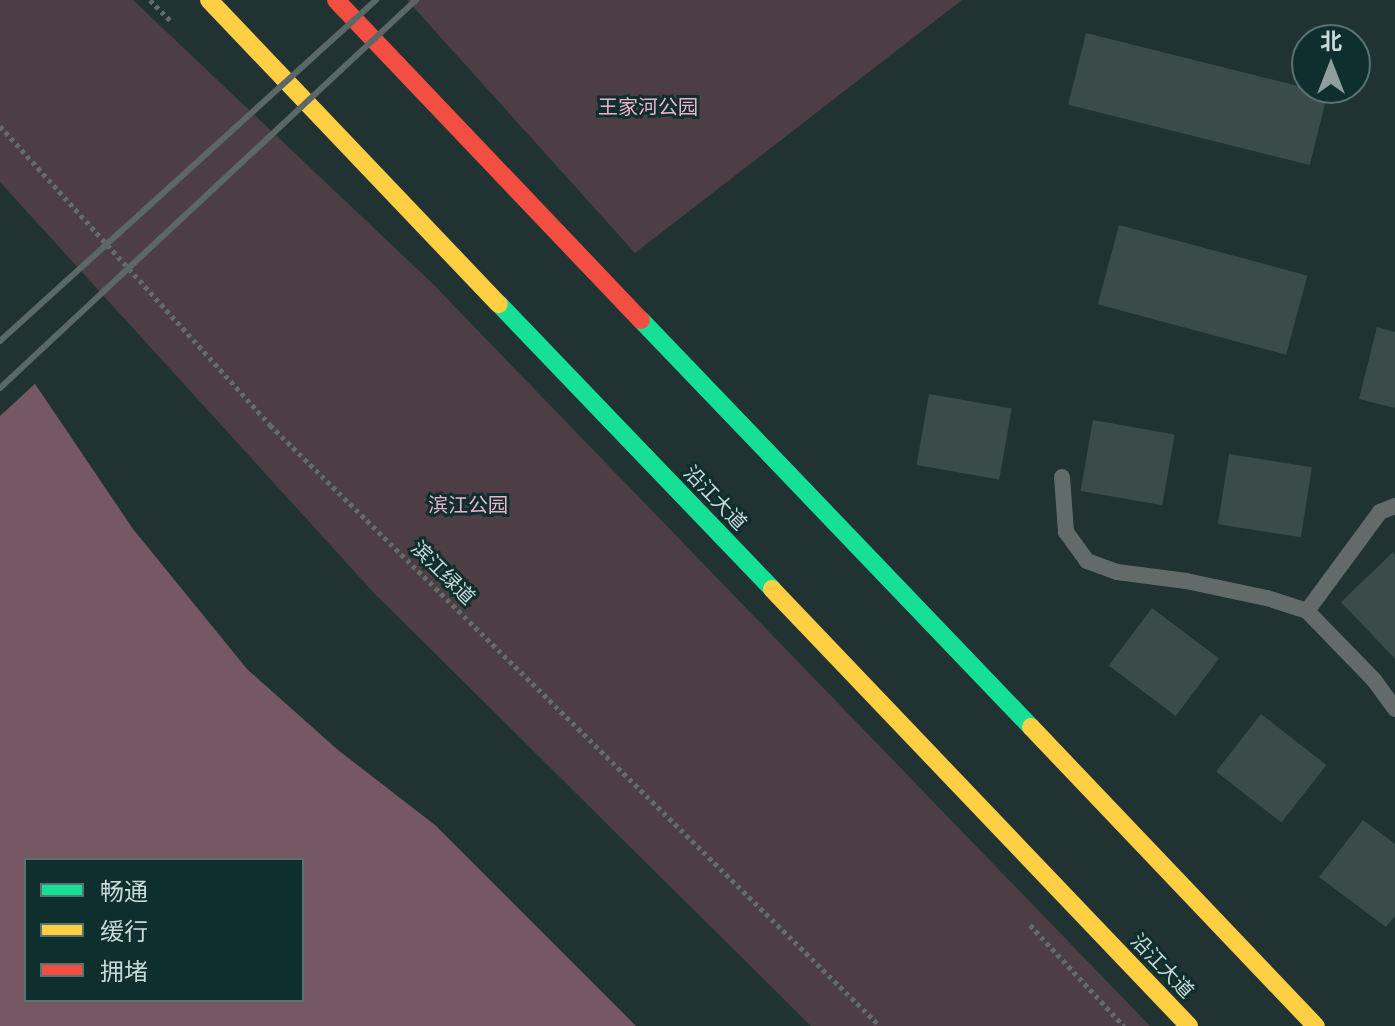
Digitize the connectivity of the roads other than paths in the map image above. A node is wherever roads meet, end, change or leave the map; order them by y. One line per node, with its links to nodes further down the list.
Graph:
1 (209, 0): 7 (main road, 沿江大道)
2 (336, 0): 8 (main road)
3 (1062, 477): 5 (lane)
4 (1395, 506): 5 (lane)
5 (1307, 611): 6 (lane)
6 (1395, 709)
7 (1189, 1026)
8 (1316, 1026)

